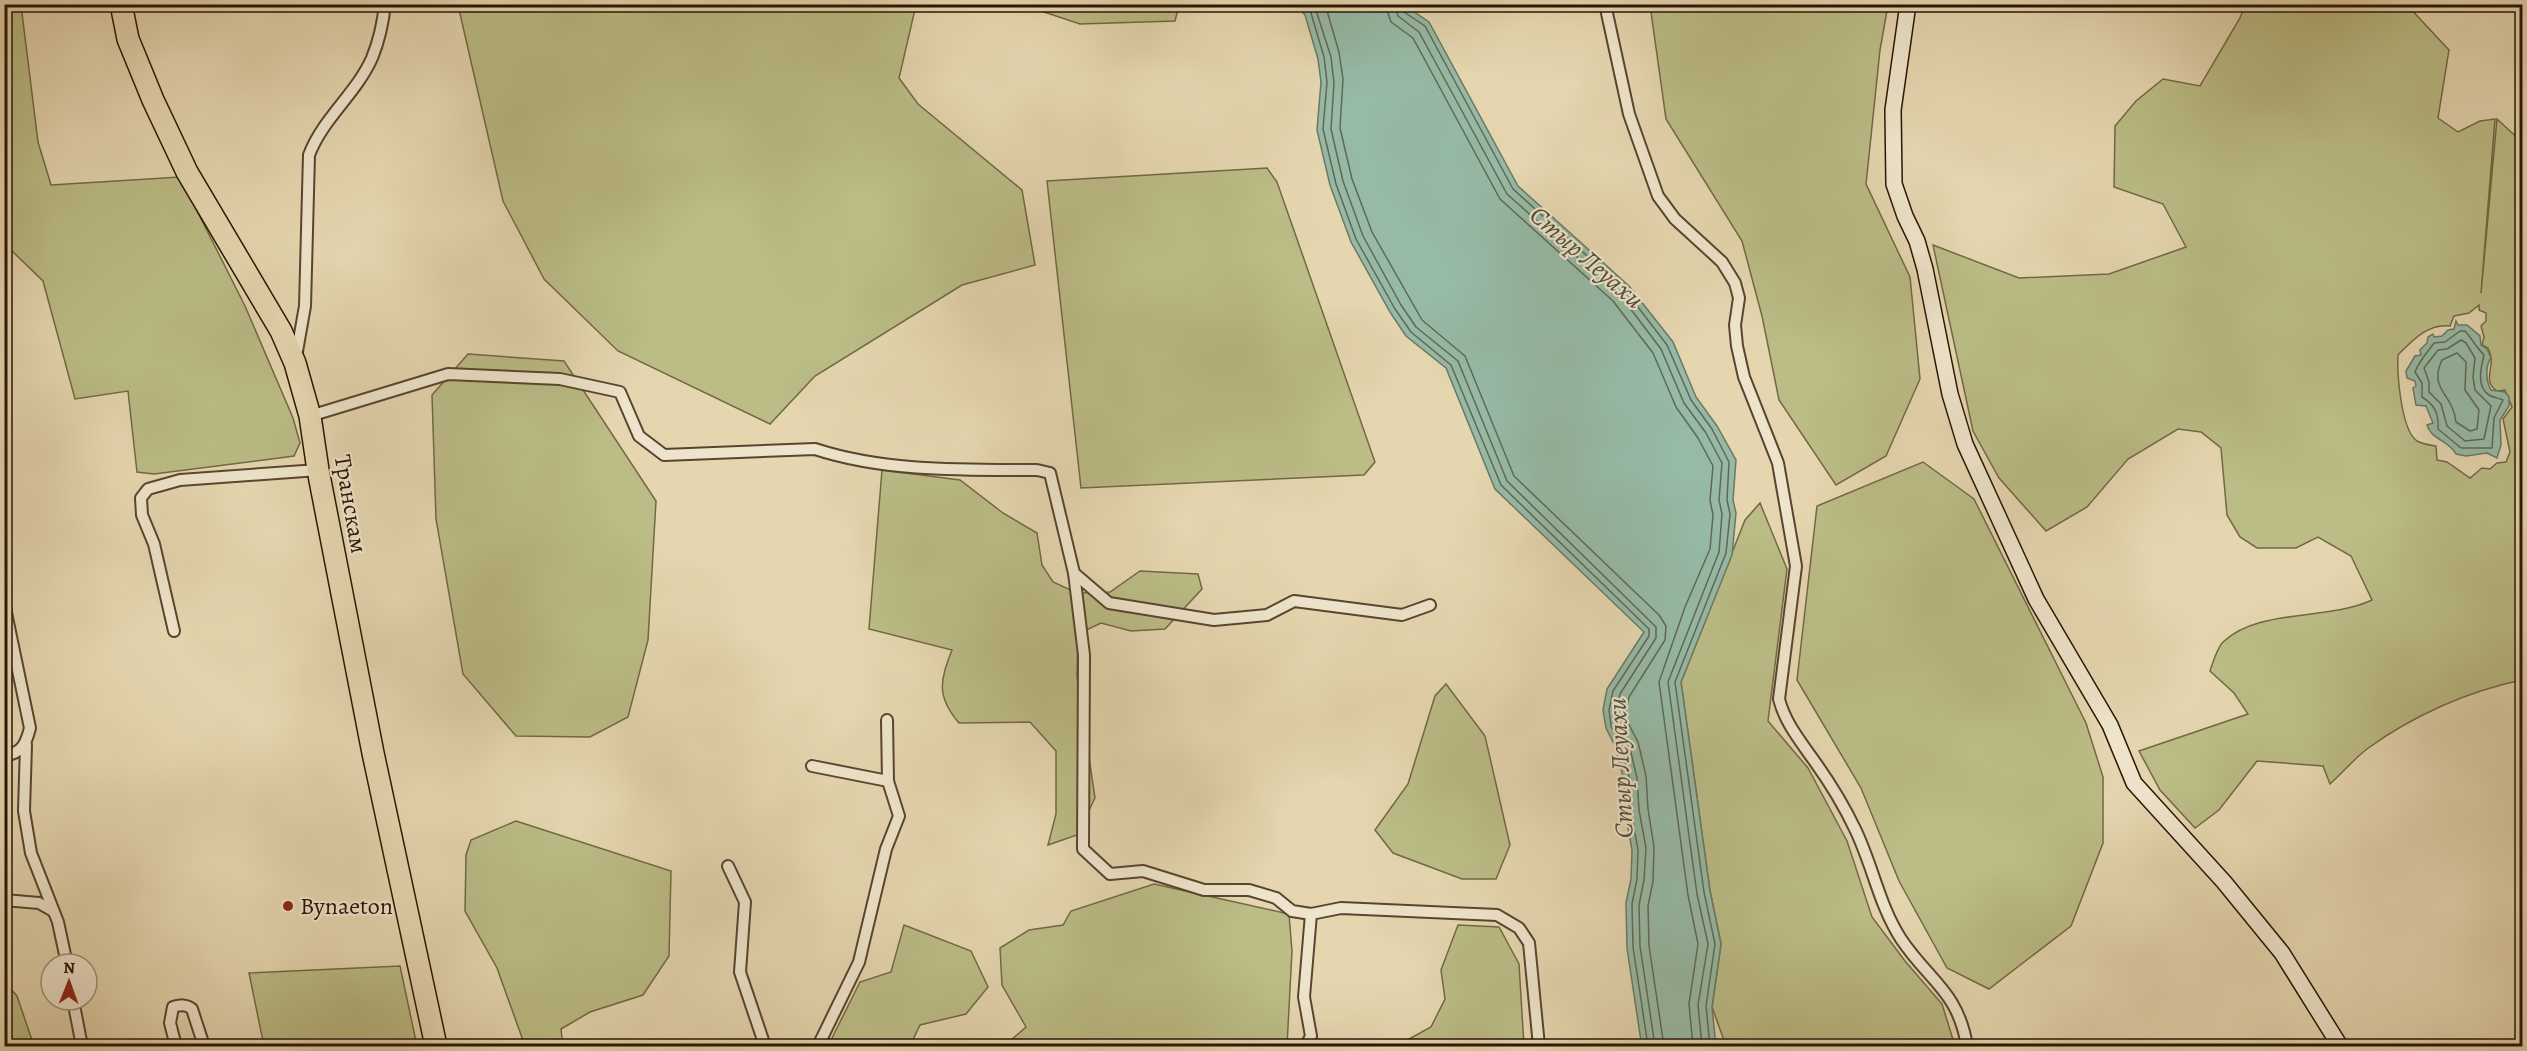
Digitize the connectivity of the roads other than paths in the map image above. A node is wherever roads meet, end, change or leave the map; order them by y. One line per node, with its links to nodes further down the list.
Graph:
1 (121, 4): 5 (highway, Транскам)
2 (386, 4): 5 (street)
3 (1605, 4): 31 (street)
4 (1908, 4): 32 (main road)
5 (295, 363): 6 (highway, Транскам)
6 (310, 416): 7 (highway, Транскам); 8 (street)
7 (318, 471): 11 (street); 26 (highway, Транскам)
8 (1074, 573): 9 (street); 20 (street)
9 (1430, 605)
10 (5, 607): 13 (street)
11 (174, 631)
12 (887, 720): 16 (street)
13 (26, 745): 14 (street); 19 (street)
14 (4, 756)
15 (812, 766): 16 (street)
16 (888, 781): 28 (street)
17 (728, 866): 27 (street)
18 (4, 900): 19 (street)
19 (53, 911): 21 (street)
20 (1311, 914): 29 (street); 30 (street)
21 (64, 952)
22 (75, 1012): 23 (street)
23 (82, 1047)
24 (176, 1047): 25 (street)
25 (204, 1047)
26 (436, 1047)
27 (765, 1047)
28 (818, 1047)
29 (1306, 1047)
30 (1539, 1047)
31 (1967, 1047)
32 (2340, 1047)

